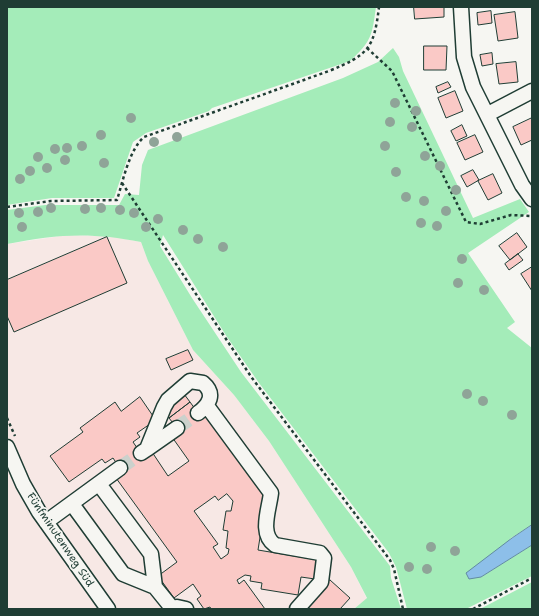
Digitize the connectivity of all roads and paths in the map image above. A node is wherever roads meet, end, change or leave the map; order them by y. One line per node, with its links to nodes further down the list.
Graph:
1 (380, 7): 3 (path)
2 (461, 7): 5 (street)
3 (367, 48): 6 (path); 9 (path)
4 (532, 91): 5 (street)
5 (488, 114): 7 (street)
6 (122, 183): 8 (path); 21 (path)
7 (532, 199)
8 (7, 207)
9 (532, 216)
10 (177, 428): 20 (street)
11 (7, 447): 15 (street, Fünfminutenweg Süd)
12 (120, 468): 13 (street)
13 (99, 484): 14 (street); 17 (street)
14 (72, 504): 15 (street); 17 (street)
15 (46, 522): 18 (street, Fünfminutenweg Süd)
16 (532, 578): 22 (path)
17 (155, 587): 19 (street)
18 (108, 609)
19 (176, 609)
20 (296, 609)
21 (403, 609)
22 (474, 609)

